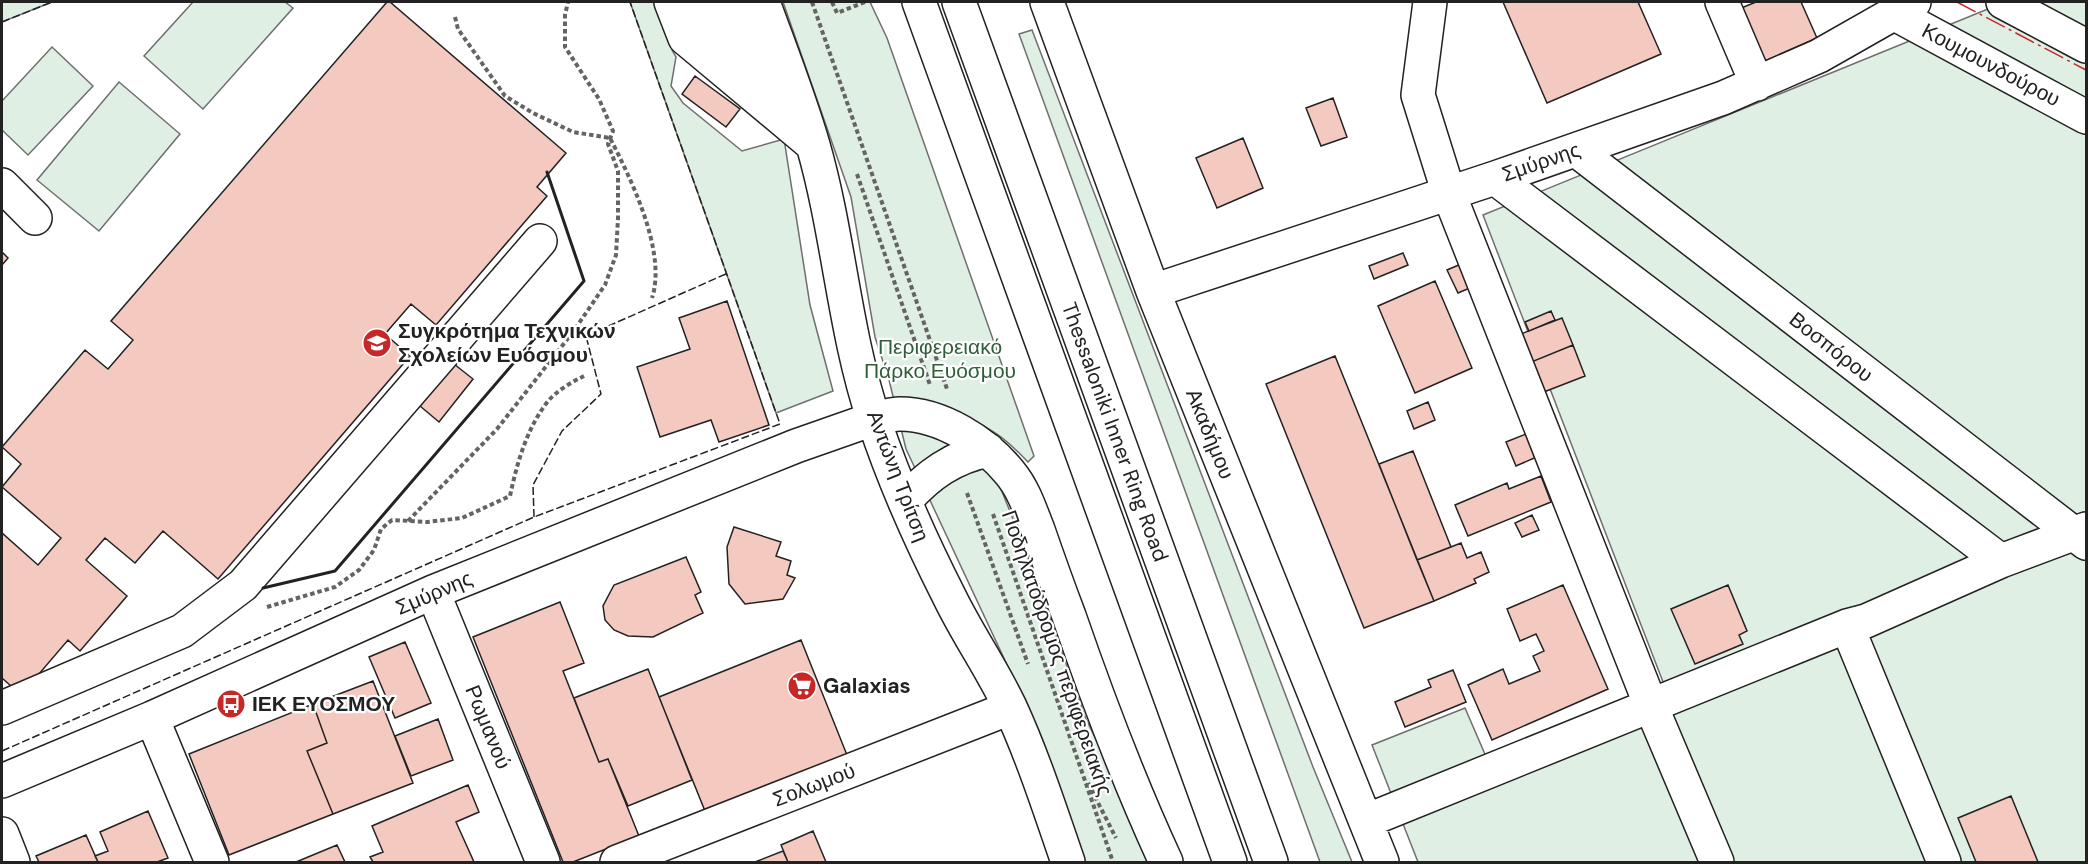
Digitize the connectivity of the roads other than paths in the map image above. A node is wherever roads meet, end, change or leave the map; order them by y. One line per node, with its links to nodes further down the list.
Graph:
1 (671, 2): 17 (main road)
2 (681, 2): 15 (main road)
3 (721, 2): 13 (main road)
4 (763, 2): 13 (main road, Αντώνη Τρίτση)
5 (919, 2): 45 (main road, Thessaloniki Inner Ring Road)
6 (959, 2): 46 (main road, Thessaloniki Inner Ring Road)
7 (1047, 2): 24 (main road, Ακαδήμου)
8 (1430, 2): 21 (main road)
9 (1722, 2): 14 (main road)
10 (2003, 2): 12 (main road)
11 (1905, 8): 14 (main road, Σμύρνης); 16 (main road, Κουμουνδούρου)
12 (2086, 46)
13 (782, 54): 15 (main road, Αντώνη Τρίτση)
14 (1757, 84): 18 (main road, Σμύρνης)
15 (799, 106): 17 (main road, Αντώνη Τρίτση)
16 (2086, 117)
17 (813, 145): 25 (main road, Αντώνη Τρίτση)
18 (1576, 150): 19 (main road, Σμύρνης); 28 (main road, Βοσπόρου)
19 (1495, 178): 21 (main road, Σμύρνης); 29 (main road)
20 (2, 185): 22 (main road)
21 (1449, 194): 24 (main road, Σμύρνης); 32 (main road)
22 (35, 218)
23 (540, 241): 33 (main road)
24 (1154, 291): 37 (main road, Ακαδήμου)
25 (873, 419): 26 (main road, Σμύρνης); 27 (main road, Αντώνη Τρίτση); 30 (main road, Σμύρνης)
26 (964, 436): 27 (main road); 44 (main road)
27 (905, 501): 34 (main road, Αντώνη Τρίτση)
28 (2082, 535): 29 (main road)
29 (2001, 561): 31 (main road)
30 (433, 592): 35 (main road, Σμύρνης); 42 (main road, Ρωμανού)
31 (1847, 626): 32 (main road); 49 (main road)
32 (1651, 705): 37 (main road); 48 (main road)
33 (2, 708)
34 (1010, 708): 39 (main road, Σολωμού); 43 (main road, Αντώνη Τρίτση)
35 (152, 718): 36 (main road, Σμύρνης); 41 (main road)
36 (2, 781)
37 (1366, 821): 47 (main road, Ακαδήμου)
38 (2, 834): 40 (main road)
39 (632, 860)
40 (13, 862)
41 (212, 862)
42 (543, 862)
43 (1068, 862)
44 (1166, 862)
45 (1230, 862)
46 (1271, 862)
47 (1382, 862)
48 (1717, 862)
49 (1944, 862)

